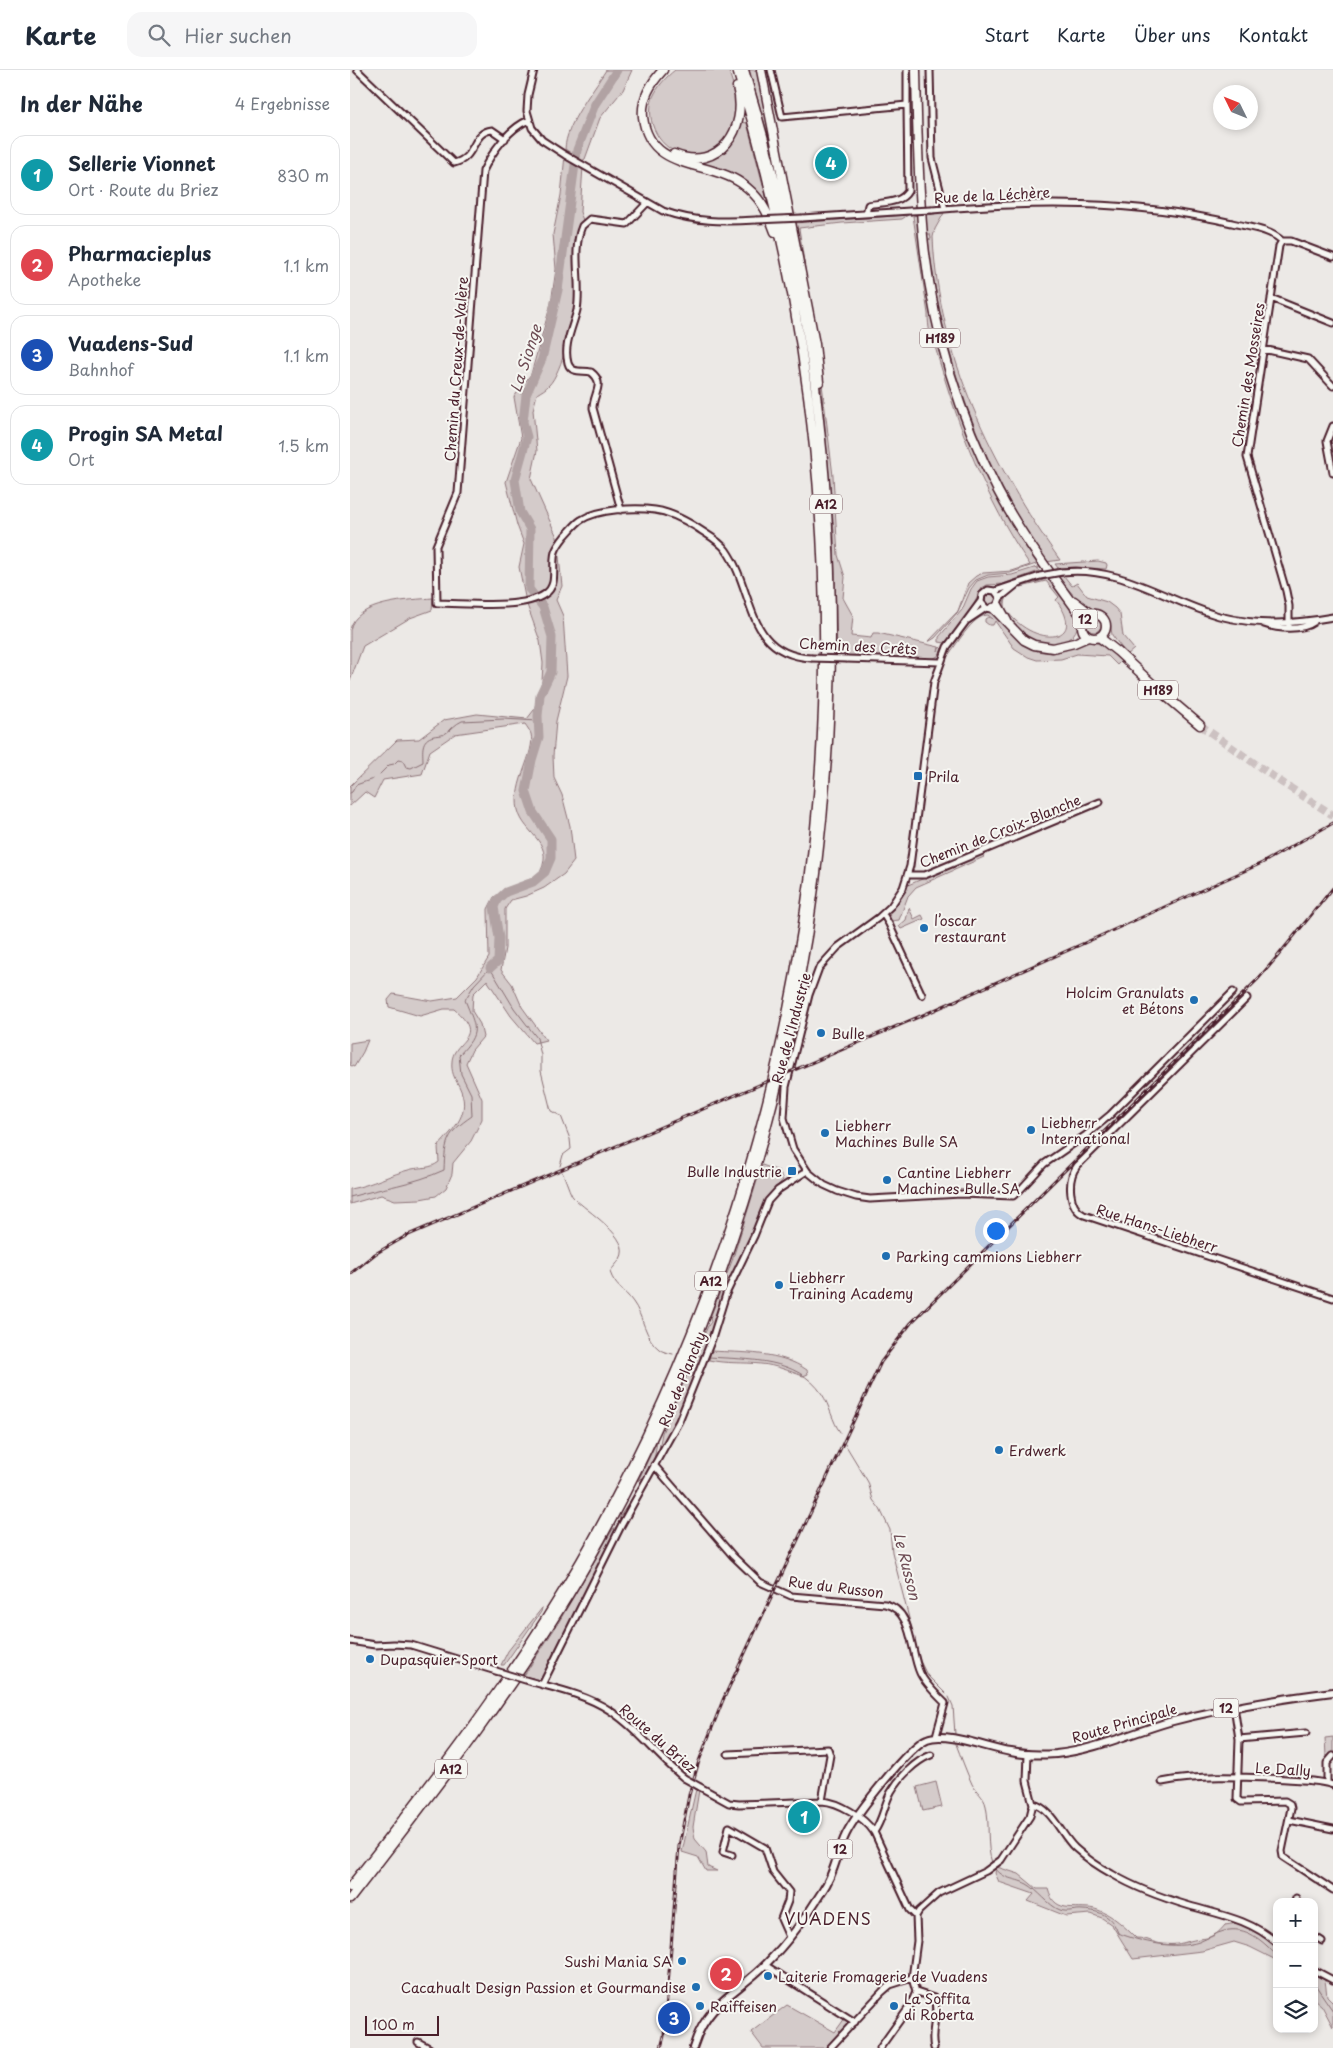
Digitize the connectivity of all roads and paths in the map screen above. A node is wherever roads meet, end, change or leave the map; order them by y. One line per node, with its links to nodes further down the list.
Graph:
1 (357, 70): 15 (street)
2 (534, 70): 14 (street)
3 (664, 70): 21 (highway)
4 (670, 70): 5 (highway)
5 (733, 70)
6 (737, 70): 21 (highway, A12)
7 (744, 70): 50 (highway, A12)
8 (761, 70): 50 (highway)
9 (771, 70): 13 (street)
10 (907, 70): 13 (street)
11 (916, 70): 31 (highway, H189)
12 (930, 70): 17 (street)
13 (907, 105): 18 (street)
14 (529, 120): 15 (street, Chemin du Creux-de-Valère); 16 (street, Rue de la Léchère)
15 (505, 139): 33 (street, Chemin du Creux-de-Valère)
16 (647, 203): 18 (street, Rue de la Léchère, bridge); 28 (street)
17 (945, 209): 18 (street, Rue de la Léchère, bridge); 19 (street, Rue de la Léchère)
18 (866, 214)
19 (1282, 241): 20 (street, Rue de la Léchère); 22 (street, Chemin des Mosseires)
20 (1333, 257)
21 (786, 262): 79 (highway, A12)
22 (1271, 298): 23 (street); 24 (street, Chemin des Mosseires)
23 (1333, 323)
24 (1263, 349): 25 (street); 39 (street, Chemin des Mosseires)
25 (1333, 386)
26 (1333, 426): 27 (street)
27 (1333, 473)
28 (621, 510): 33 (street, Chemin des Crêts); 45 (street, Chemin des Crêts, bridge)
29 (1021, 582): 30 (street); 34 (street); 39 (street, bridge)
30 (995, 591): 32 (street); 34 (street)
31 (1070, 599): 35 (highway, 12); 37 (highway, 12)
32 (981, 601): 34 (street); 38 (street)
33 (437, 603)
34 (994, 605): 38 (street); 43 (highway)
35 (1091, 614): 37 (highway, 12); 41 (highway, 12)
36 (1333, 616): 39 (street)
37 (1084, 620): 40 (highway, 12)
38 (965, 622): 45 (street)
39 (1289, 625)
40 (1082, 630): 42 (highway, 12); 43 (highway)
41 (1102, 634): 42 (highway, 12); 44 (highway, 12)
42 (1088, 637): 43 (highway)
43 (1067, 644)
44 (1118, 652): 46 (highway, H189)
45 (940, 662): 48 (street, Rue de l'Industrie)
46 (1200, 725)
47 (1100, 802): 48 (street, Chemin de Croix-Blanche)
48 (908, 875): 49 (street, Rue de l'Industrie)
49 (883, 914): 52 (street); 54 (street, Rue de l'Industrie)
50 (807, 946): 81 (highway, A12)
51 (1233, 992): 54 (street)
52 (922, 995)
53 (1247, 998): 55 (street, Rue Hans-Liebherr)
54 (807, 1171): 56 (street, Rue de Planchy)
55 (1333, 1298)
56 (654, 1465): 58 (street, Rue de Planchy); 62 (street, Rue du Russon)
57 (350, 1642): 58 (street, Route du Briez, bridge)
58 (542, 1685): 72 (street, Route du Briez, bridge)
59 (1333, 1692): 60 (main road, Route Principale / 12)
60 (1234, 1706): 63 (street, Le Dally); 65 (main road, Route Principale / 12)
61 (1306, 1733): 63 (street)
62 (936, 1736): 65 (main road, Route Principale / 12); 74 (main road, 12)
63 (1239, 1738): 68 (street, Le Dally)
64 (728, 1754): 72 (street)
65 (1028, 1754): 73 (street)
66 (932, 1755): 77 (street)
67 (1333, 1756): 70 (street, Le Dally)
68 (1237, 1778): 69 (street, Le Dally); 70 (street, Le Dally); 75 (street, Le Dally)
69 (1162, 1782)
70 (1327, 1783): 71 (street, Le Dally)
71 (1333, 1785)
72 (822, 1801): 74 (street, Route du Briez)
73 (1033, 1804): 82 (street); 85 (street)
74 (856, 1816): 77 (street, Route du Briez); 83 (main road, 12)
75 (1288, 1820): 76 (street); 80 (street, Le Dally)
76 (1333, 1829)
77 (874, 1832): 82 (street)
78 (732, 1855): 83 (street)
79 (350, 1887)
80 (1333, 1890)
81 (350, 1899)
82 (916, 1916): 89 (street)
83 (790, 1937): 87 (main road, 12)
84 (1318, 1938): 86 (street)
85 (1273, 1940)
86 (1322, 1941)
87 (765, 1965): 92 (street); 95 (main road, 12)
88 (1318, 1972): 90 (street)
89 (912, 1978): 91 (street); 92 (street)
90 (1333, 1980)
91 (916, 1992): 97 (street); 98 (street)
92 (855, 2022): 96 (street)
93 (418, 2042): 94 (street)
94 (429, 2048)
95 (692, 2048)
96 (830, 2048)
97 (880, 2048)
98 (934, 2048)

